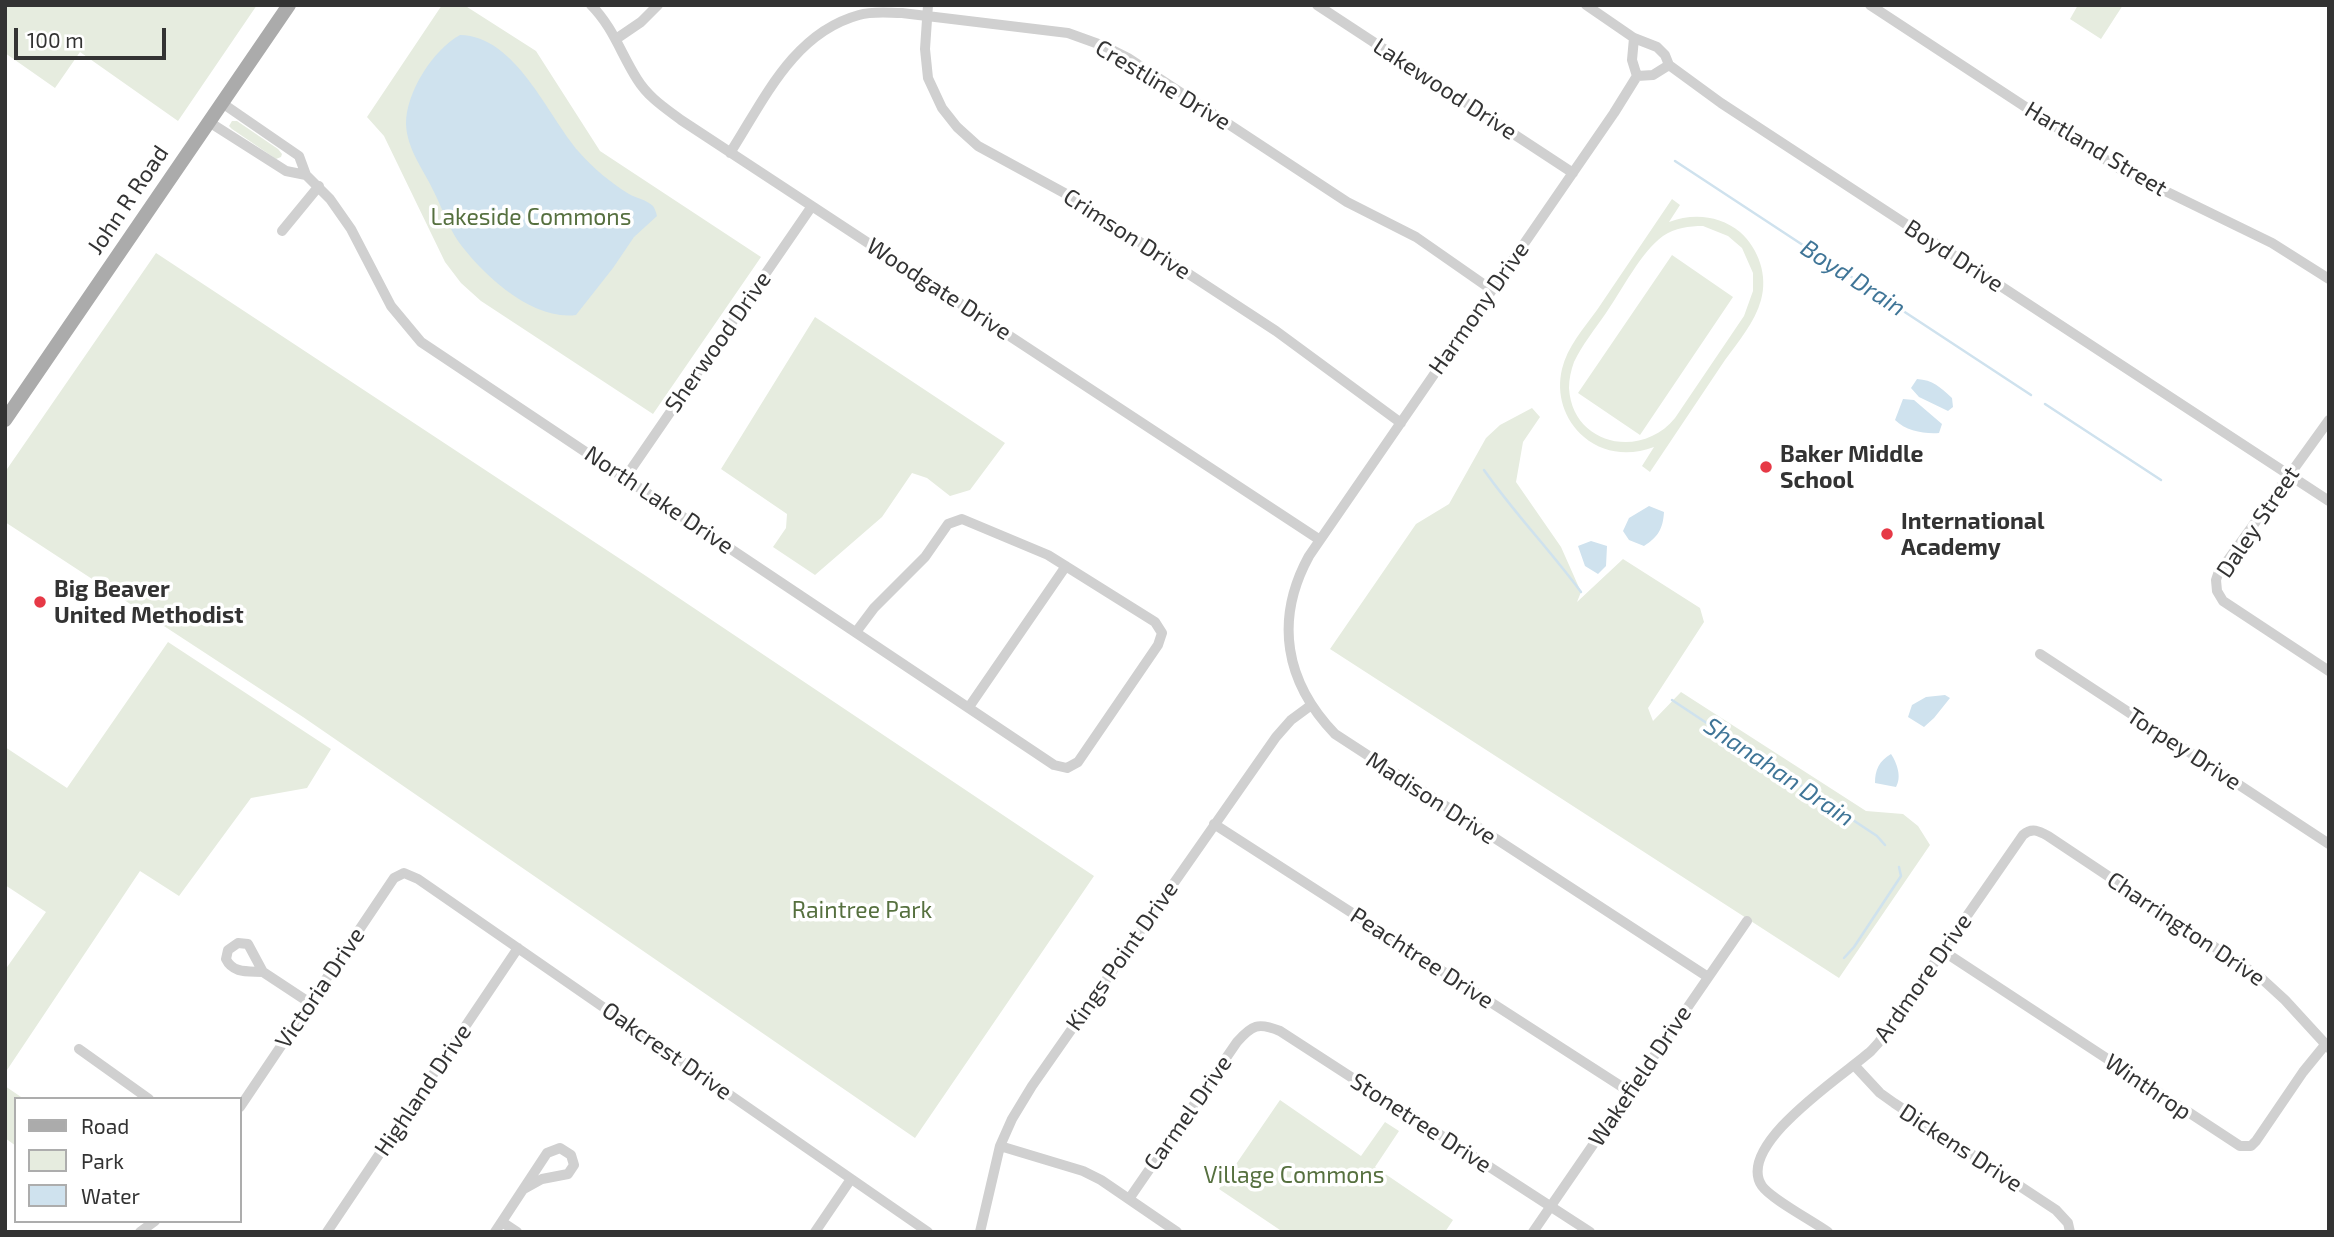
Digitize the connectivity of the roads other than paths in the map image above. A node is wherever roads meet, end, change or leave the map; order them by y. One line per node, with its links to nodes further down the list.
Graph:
1 (289, 5): 12 (main road, John R Road)
2 (591, 5): 9 (street, Woodgate Drive)
3 (658, 5): 9 (street)
4 (1317, 5): 15 (street, Lakewood Drive)
5 (1586, 5): 8 (street, Boyd Drive)
6 (1870, 5): 20 (street, Hartland Street)
7 (927, 10): 14 (street, Crestline Drive); 21 (street, Crestline Drive); 24 (street, Crimson Drive)
8 (1634, 38): 10 (street, Boyd Drive); 11 (street)
9 (616, 39): 14 (street, Woodgate Drive)
10 (1669, 65): 11 (street); 25 (street, Boyd Drive)
11 (1637, 76): 15 (street, Harmony Drive)
12 (222, 103): 13 (main road, John R Road); 16 (street, North Lake Drive)
13 (209, 122): 16 (street, North Lake Drive); 22 (main road, John R Road)
14 (730, 152): 18 (street, Woodgate Drive)
15 (1573, 173): 21 (street, Harmony Drive)
16 (306, 175): 17 (street, North Lake Drive)
17 (319, 187): 19 (street); 26 (street, North Lake Drive)
18 (812, 206): 26 (street, Sherwood Drive); 28 (street, Woodgate Drive)
19 (282, 232)
20 (2329, 279)
21 (1492, 290): 24 (street, Harmony Drive)
22 (5, 420)
23 (2329, 420): 25 (street, Daley Street)
24 (1401, 423): 28 (street, Harmony Drive)
25 (2289, 475): 27 (street, Boyd Drive); 32 (street, Daley Street)
26 (625, 478): 30 (street, North Lake Drive)
27 (2329, 501)
28 (1320, 540): 33 (street, Madison Drive)
29 (1066, 566): 30 (street); 34 (street); 34 (street, North Lake Drive)
30 (856, 632): 34 (street, North Lake Drive)
31 (2040, 654): 37 (street, Torpey Drive)
32 (2329, 671)
33 (1311, 706): 35 (street, Kings Point Drive); 43 (street, Madison Drive)
34 (969, 707)
35 (1214, 824): 49 (street, Peachtree Drive); 52 (street, Kings Point Drive)
36 (2030, 830): 41 (street, Ardmore Drive); 46 (street, Charrington Drive)
37 (2329, 844)
38 (404, 873): 40 (street, Oakcrest Drive); 44 (street, Victoria Drive)
39 (1747, 921): 43 (street, Wakefield Drive)
40 (518, 948): 53 (street, Oakcrest Drive); 59 (street, Highland Drive)
41 (1943, 951): 46 (street, Winthrop); 48 (street, Ardmore Drive)
42 (263, 972): 44 (street)
43 (1708, 977): 49 (street, Wakefield Drive)
44 (310, 1003): 51 (street, Victoria Drive)
45 (1249, 1029): 55 (street, Carmel Drive); 56 (street, Stonetree Drive)
46 (2327, 1046)
47 (79, 1049): 50 (street)
48 (1854, 1065): 58 (street, Dickens Drive); 67 (street, Ardmore Drive)
49 (1630, 1092): 56 (street, Wakefield Drive)
50 (146, 1097)
51 (242, 1104)
52 (1000, 1146): 55 (street); 63 (street, Kings Point Drive)
53 (851, 1178): 61 (street); 62 (street, Oakcrest Drive)
54 (524, 1189): 54 (street); 57 (street)
55 (1129, 1199): 64 (street)
56 (1551, 1206): 65 (street, Wakefield Drive); 66 (street, Stonetree Drive)
57 (498, 1227): 60 (street)
58 (2070, 1230)
59 (327, 1232)
60 (517, 1232)
61 (815, 1232)
62 (928, 1232)
63 (980, 1232)
64 (1177, 1232)
65 (1533, 1232)
66 (1590, 1232)
67 (1828, 1232)

